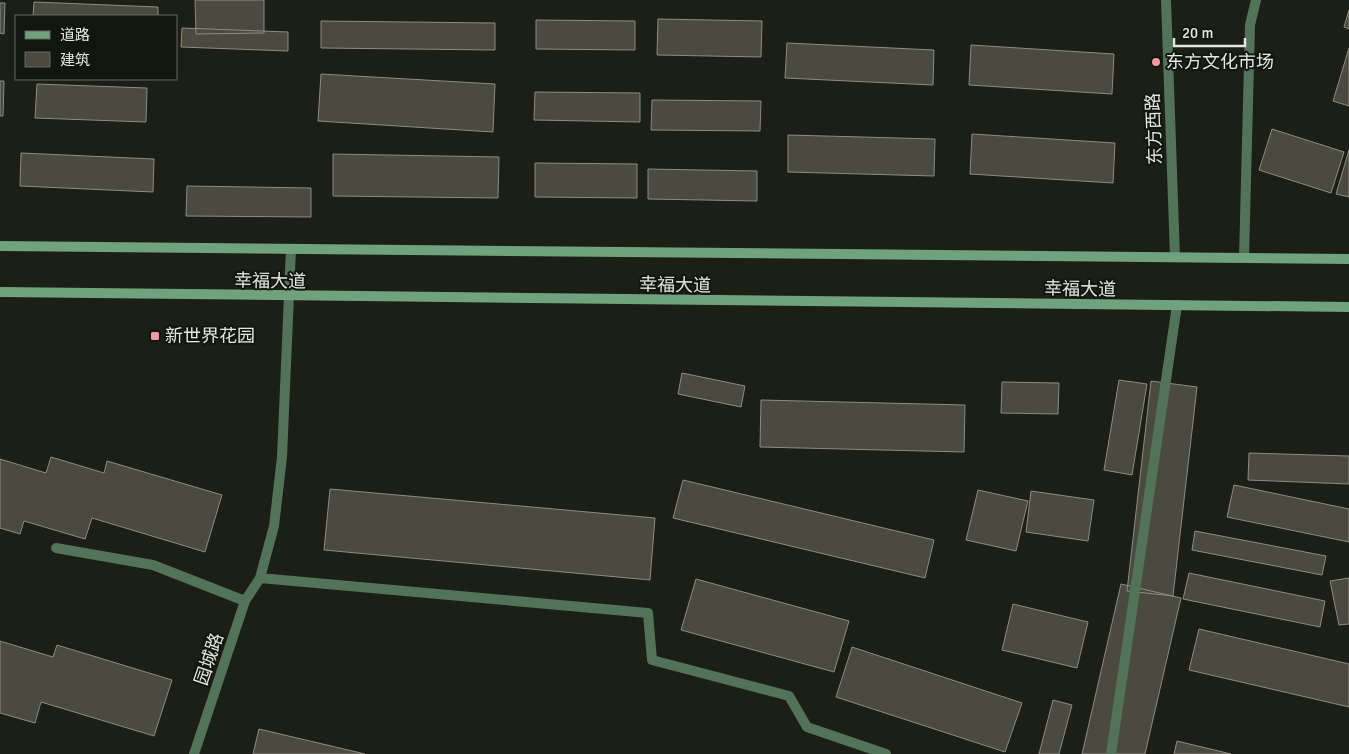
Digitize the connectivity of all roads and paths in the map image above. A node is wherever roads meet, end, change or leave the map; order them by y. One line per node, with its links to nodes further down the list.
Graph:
1 (1166, 0): 5 (street, 东方西路)
2 (1256, 0): 6 (street)
3 (0, 246): 4 (main road, 幸福大道)
4 (291, 249): 5 (main road, 幸福大道); 9 (street, 园城路)
5 (1174, 257): 6 (main road, 幸福大道)
6 (1244, 258): 7 (main road, 幸福大道)
7 (1349, 259)
8 (0, 292): 9 (main road, 幸福大道)
9 (290, 297): 10 (main road, 幸福大道); 13 (street, 园城路)
10 (1177, 306): 11 (main road, 幸福大道); 17 (street)
11 (1349, 307)
12 (56, 548): 14 (street)
13 (260, 578): 14 (street, 园城路); 16 (street)
14 (245, 601): 15 (street, 园城路)
15 (194, 754)
16 (886, 754)
17 (1111, 754)

